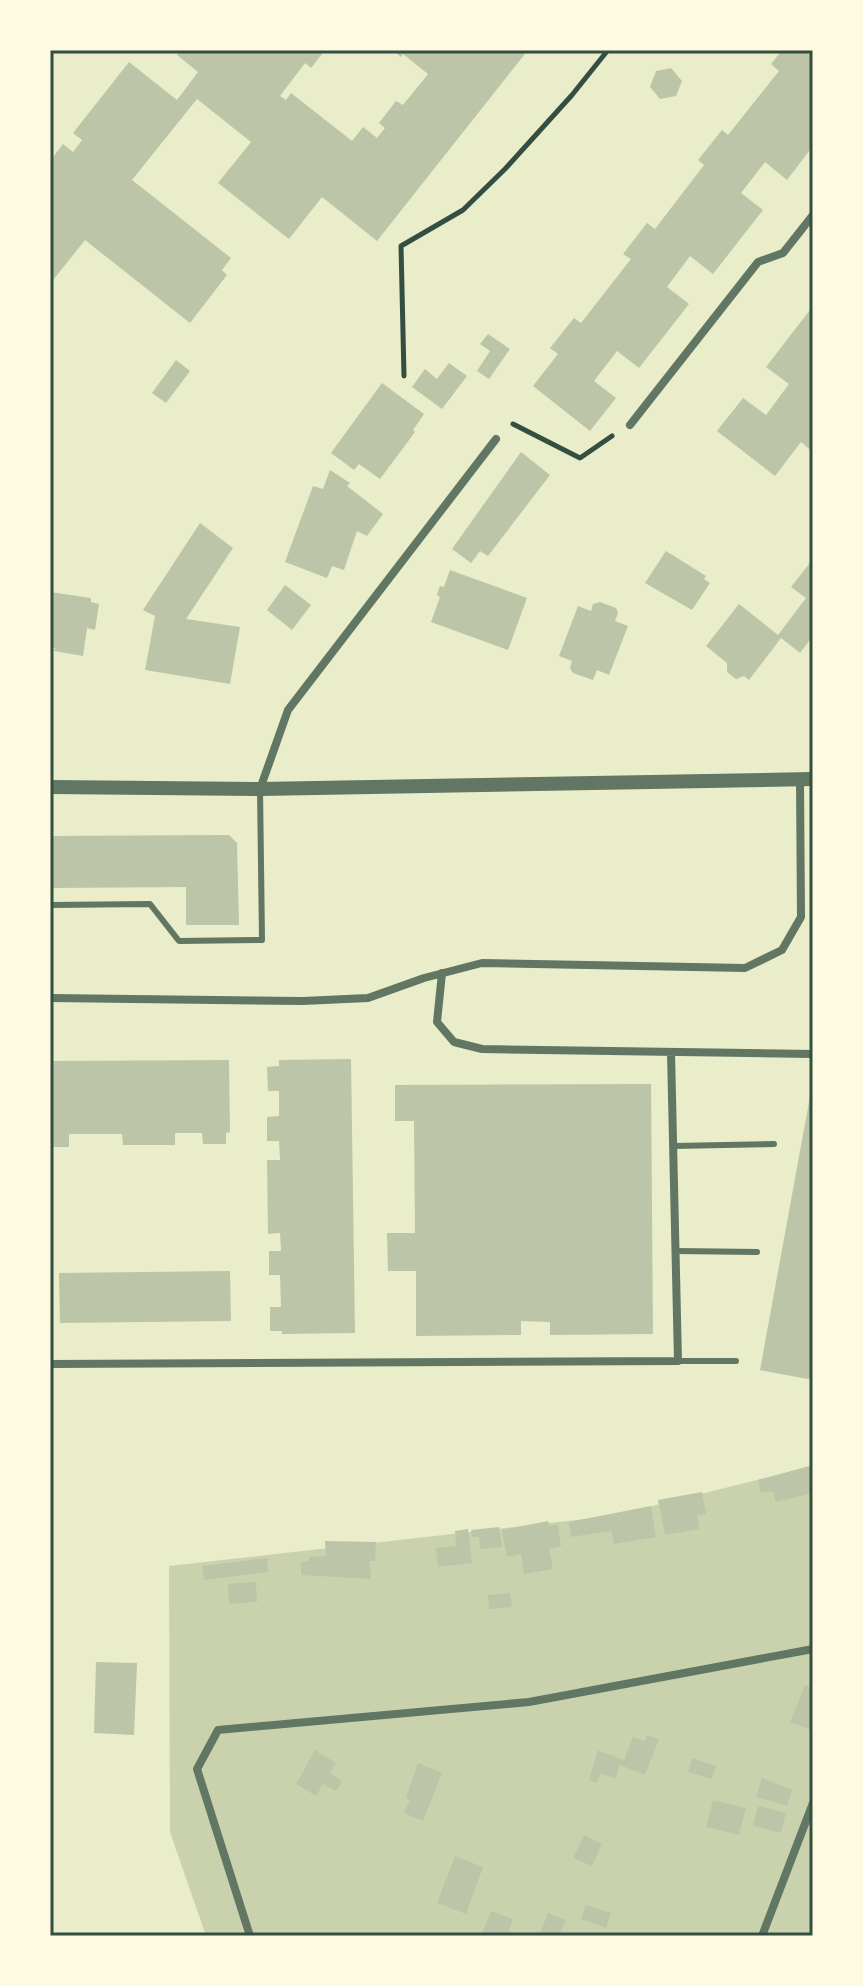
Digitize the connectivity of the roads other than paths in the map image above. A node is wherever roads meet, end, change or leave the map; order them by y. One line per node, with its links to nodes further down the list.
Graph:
1 (813, 215): 2 (street)
2 (630, 425)
3 (496, 439): 6 (street)
4 (806, 779): 6 (street); 8 (street)
5 (50, 787): 6 (street)
6 (260, 789): 7 (lane)
7 (50, 905)
8 (442, 973): 9 (street); 10 (street)
9 (50, 998)
10 (671, 1052): 11 (street); 13 (street)
11 (813, 1054)
12 (774, 1144): 13 (lane)
13 (673, 1146): 14 (street)
14 (676, 1251): 15 (lane); 16 (street)
15 (757, 1252)
16 (678, 1361): 17 (lane); 18 (street)
17 (736, 1361)
18 (50, 1364)
19 (813, 1649): 21 (street)
20 (813, 1803): 22 (street)
21 (250, 1936)
22 (762, 1936)

